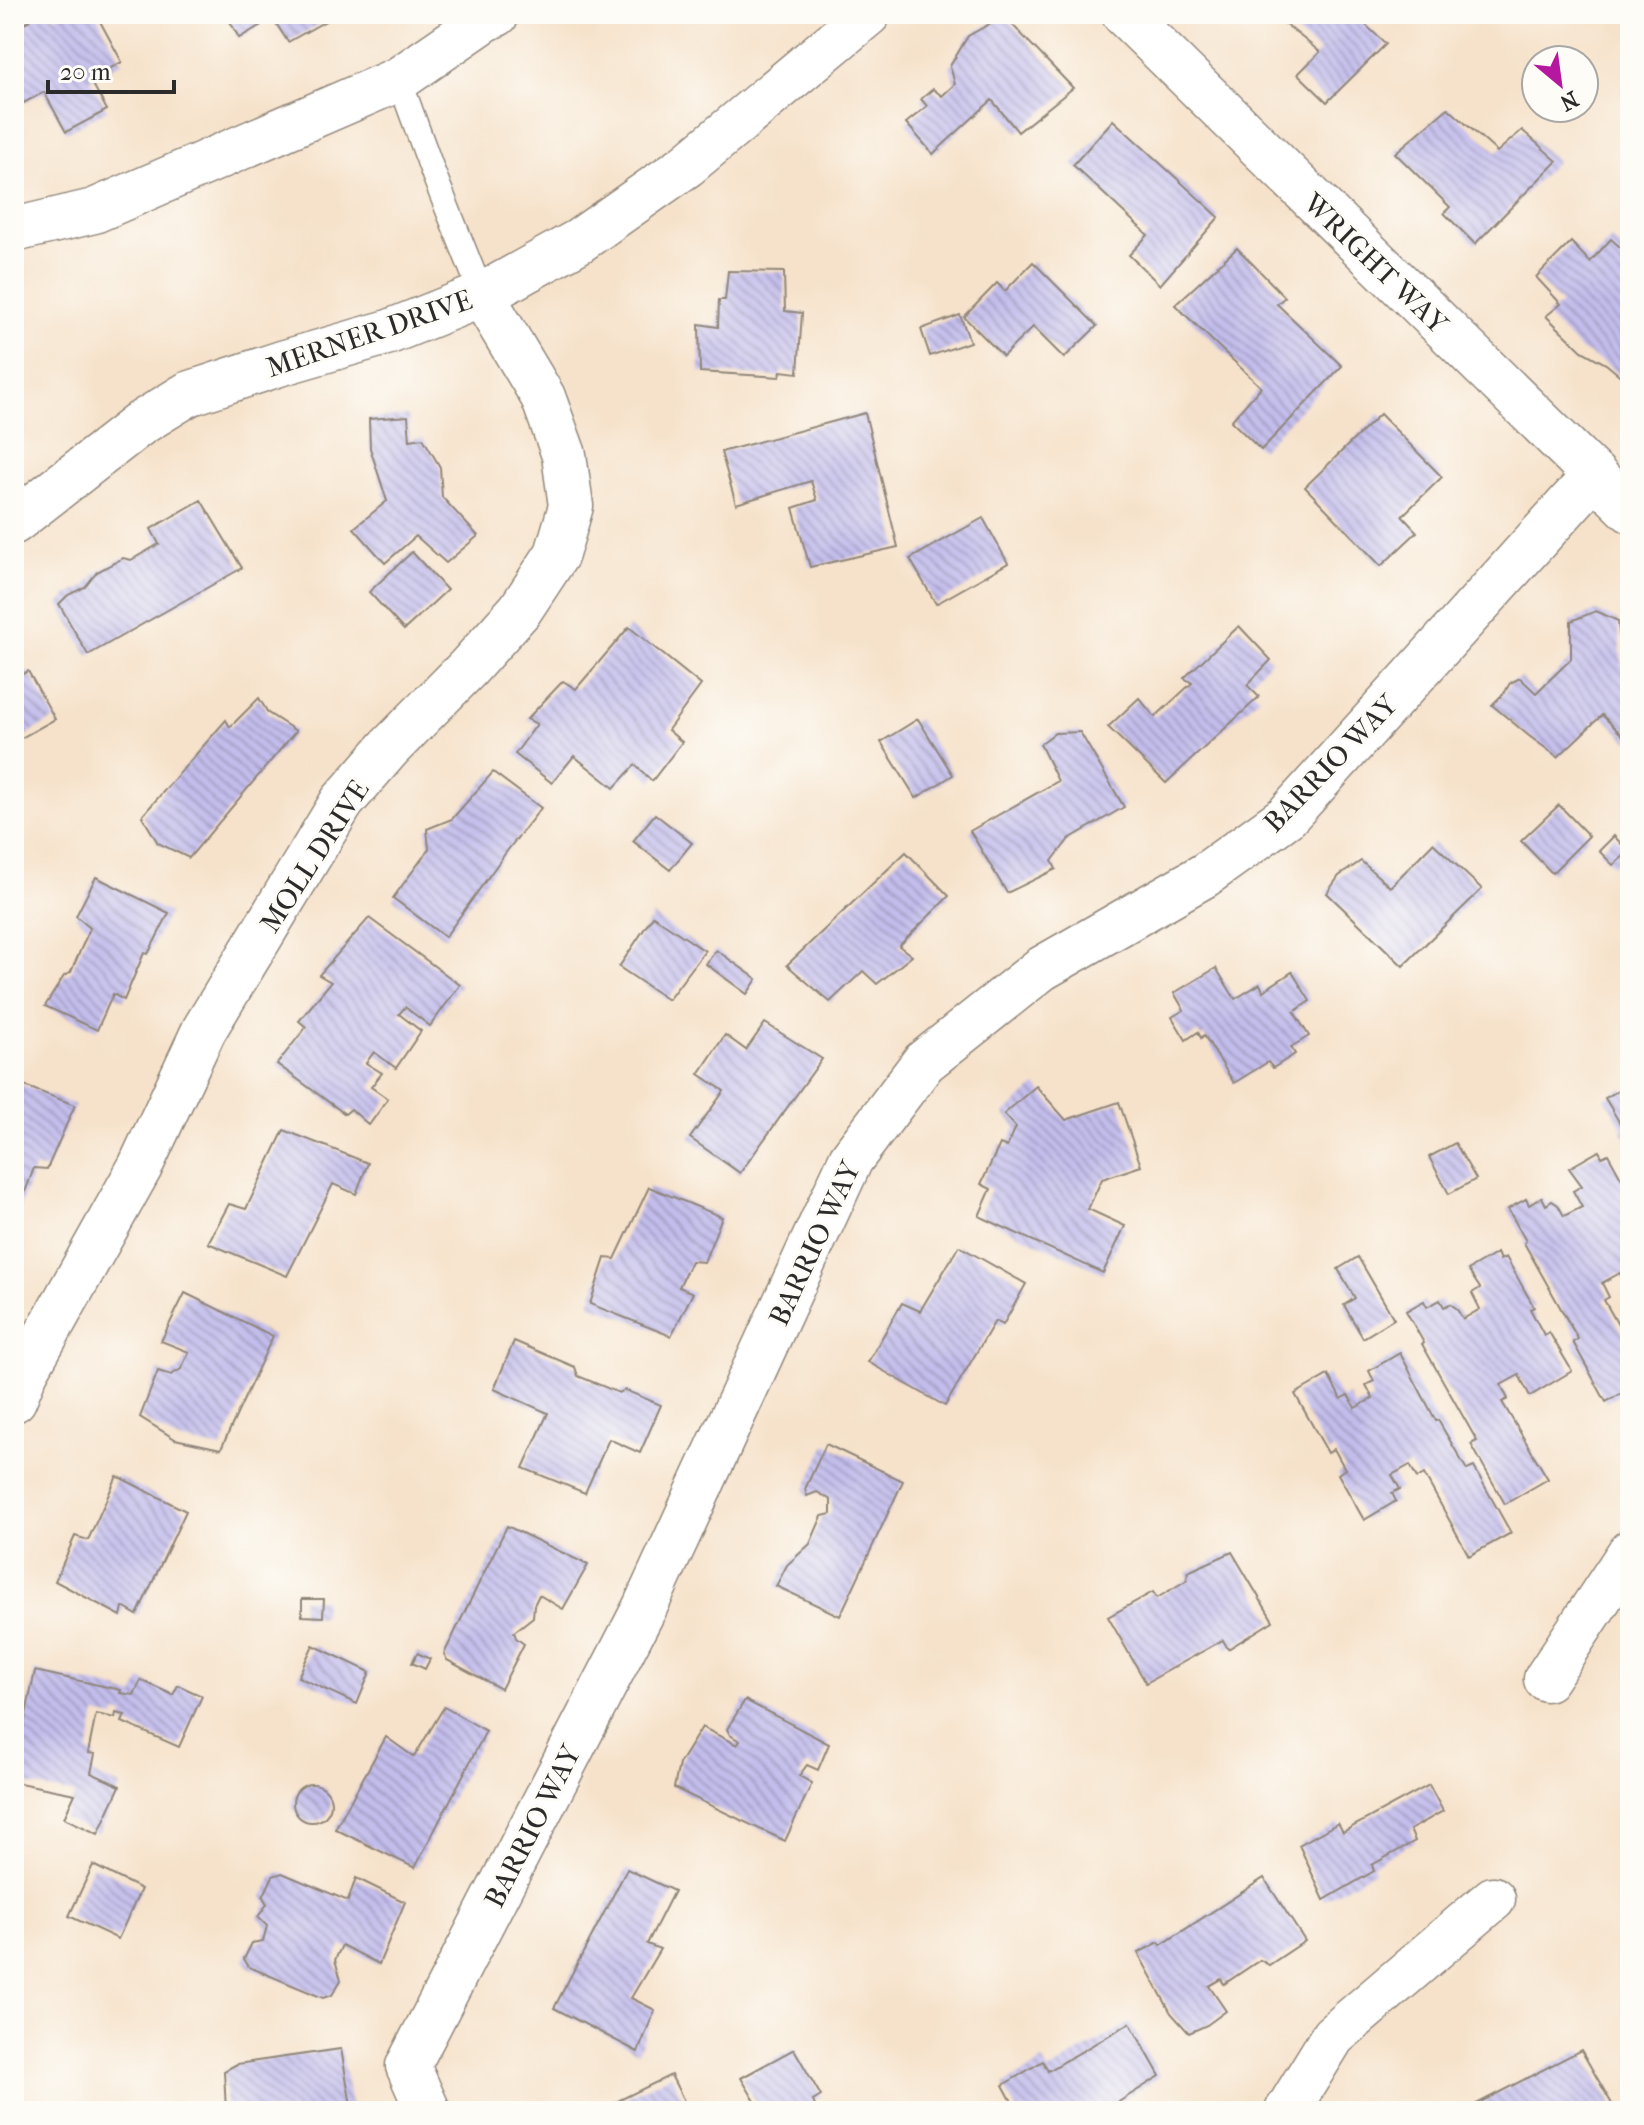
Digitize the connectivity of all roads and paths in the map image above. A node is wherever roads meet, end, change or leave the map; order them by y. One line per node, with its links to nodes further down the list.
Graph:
1 (497, 14): 4 (street)
2 (868, 14): 6 (street, MERNER DRIVE)
3 (1124, 14): 7 (street, WRIGHT WAY)
4 (399, 79): 5 (street); 6 (lane)
5 (14, 230)
6 (482, 295): 9 (street, MERNER DRIVE); 10 (street, MOLL DRIVE)
7 (1595, 475): 8 (street, WRIGHT WAY); 14 (street, BARRIO WAY)
8 (1630, 510)
9 (14, 522)
10 (18, 1379)
11 (1630, 1552): 12 (street)
12 (1546, 1679)
13 (1493, 1899): 15 (street)
14 (428, 2111)
15 (1287, 2111)

